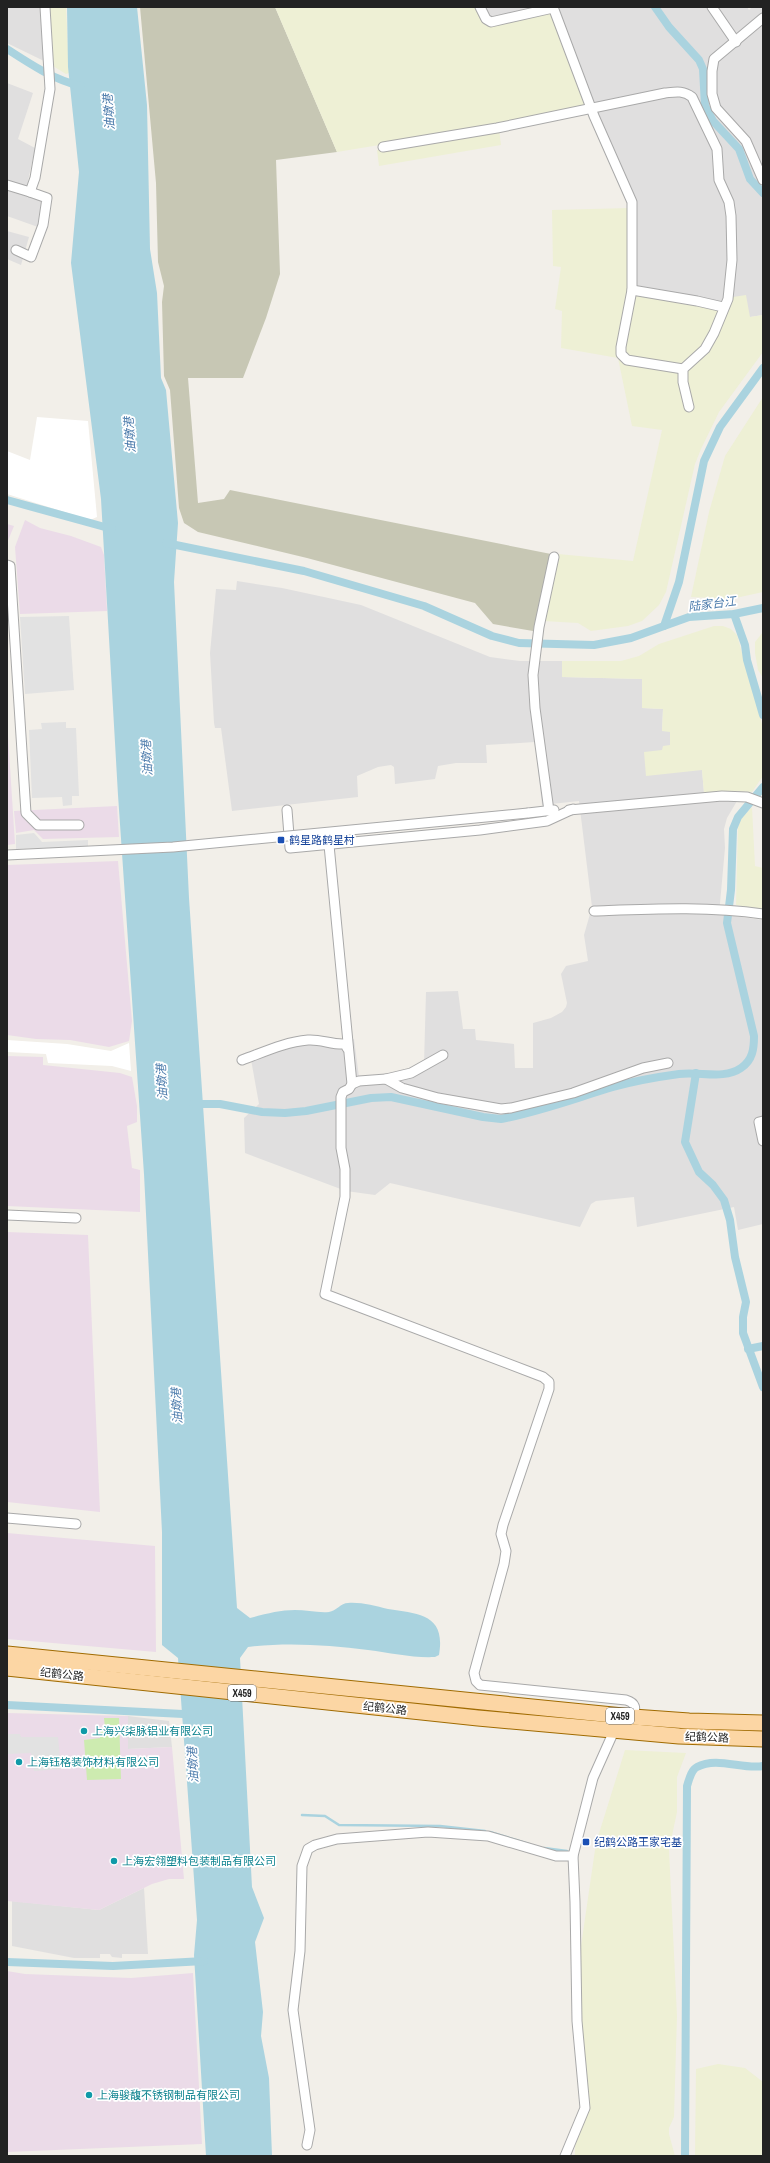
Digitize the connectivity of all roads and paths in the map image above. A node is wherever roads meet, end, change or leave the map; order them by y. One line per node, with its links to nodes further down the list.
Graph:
1 (44, 7): 13 (street)
2 (480, 7): 4 (street)
3 (712, 7): 6 (street)
4 (553, 8): 7 (street)
5 (763, 18): 6 (street)
6 (736, 42): 8 (street)
7 (591, 109): 9 (street); 10 (street); 15 (street)
8 (715, 109): 9 (street); 11 (street)
9 (703, 115): 16 (street)
10 (383, 147)
11 (763, 180)
12 (7, 185): 13 (street)
13 (30, 192): 14 (street)
14 (16, 250)
15 (632, 290): 16 (street); 17 (street)
16 (723, 307): 17 (street)
17 (683, 369): 18 (street)
18 (689, 407)
19 (554, 557): 24 (street)
20 (7, 565): 25 (street)
21 (762, 803): 22 (street)
22 (573, 809): 24 (street); 26 (street)
23 (287, 810): 26 (street)
24 (549, 811): 27 (street, bridge)
25 (79, 825)
26 (329, 845): 30 (street)
27 (7, 855)
28 (594, 911): 29 (street)
29 (763, 914)
30 (347, 1048): 32 (street); 35 (street)
31 (443, 1055): 34 (street)
32 (242, 1060)
33 (668, 1063): 34 (street)
34 (386, 1079): 35 (street)
35 (352, 1084): 44 (street)
36 (763, 1121): 37 (street)
37 (763, 1141)
38 (7, 1215): 39 (street)
39 (76, 1218)
40 (7, 1518): 41 (street)
41 (76, 1524)
42 (7, 1654): 44 (main road, 纪鹤公路 / X459)
43 (7, 1668): 46 (main road, 纪鹤公路 / X459)
44 (633, 1717): 45 (main road, 纪鹤公路 / X459)
45 (763, 1723)
46 (614, 1731): 47 (main road, 纪鹤公路 / X459); 48 (street)
47 (763, 1739)
48 (573, 1856): 49 (street); 50 (street)
49 (307, 2145)
50 (565, 2156)

